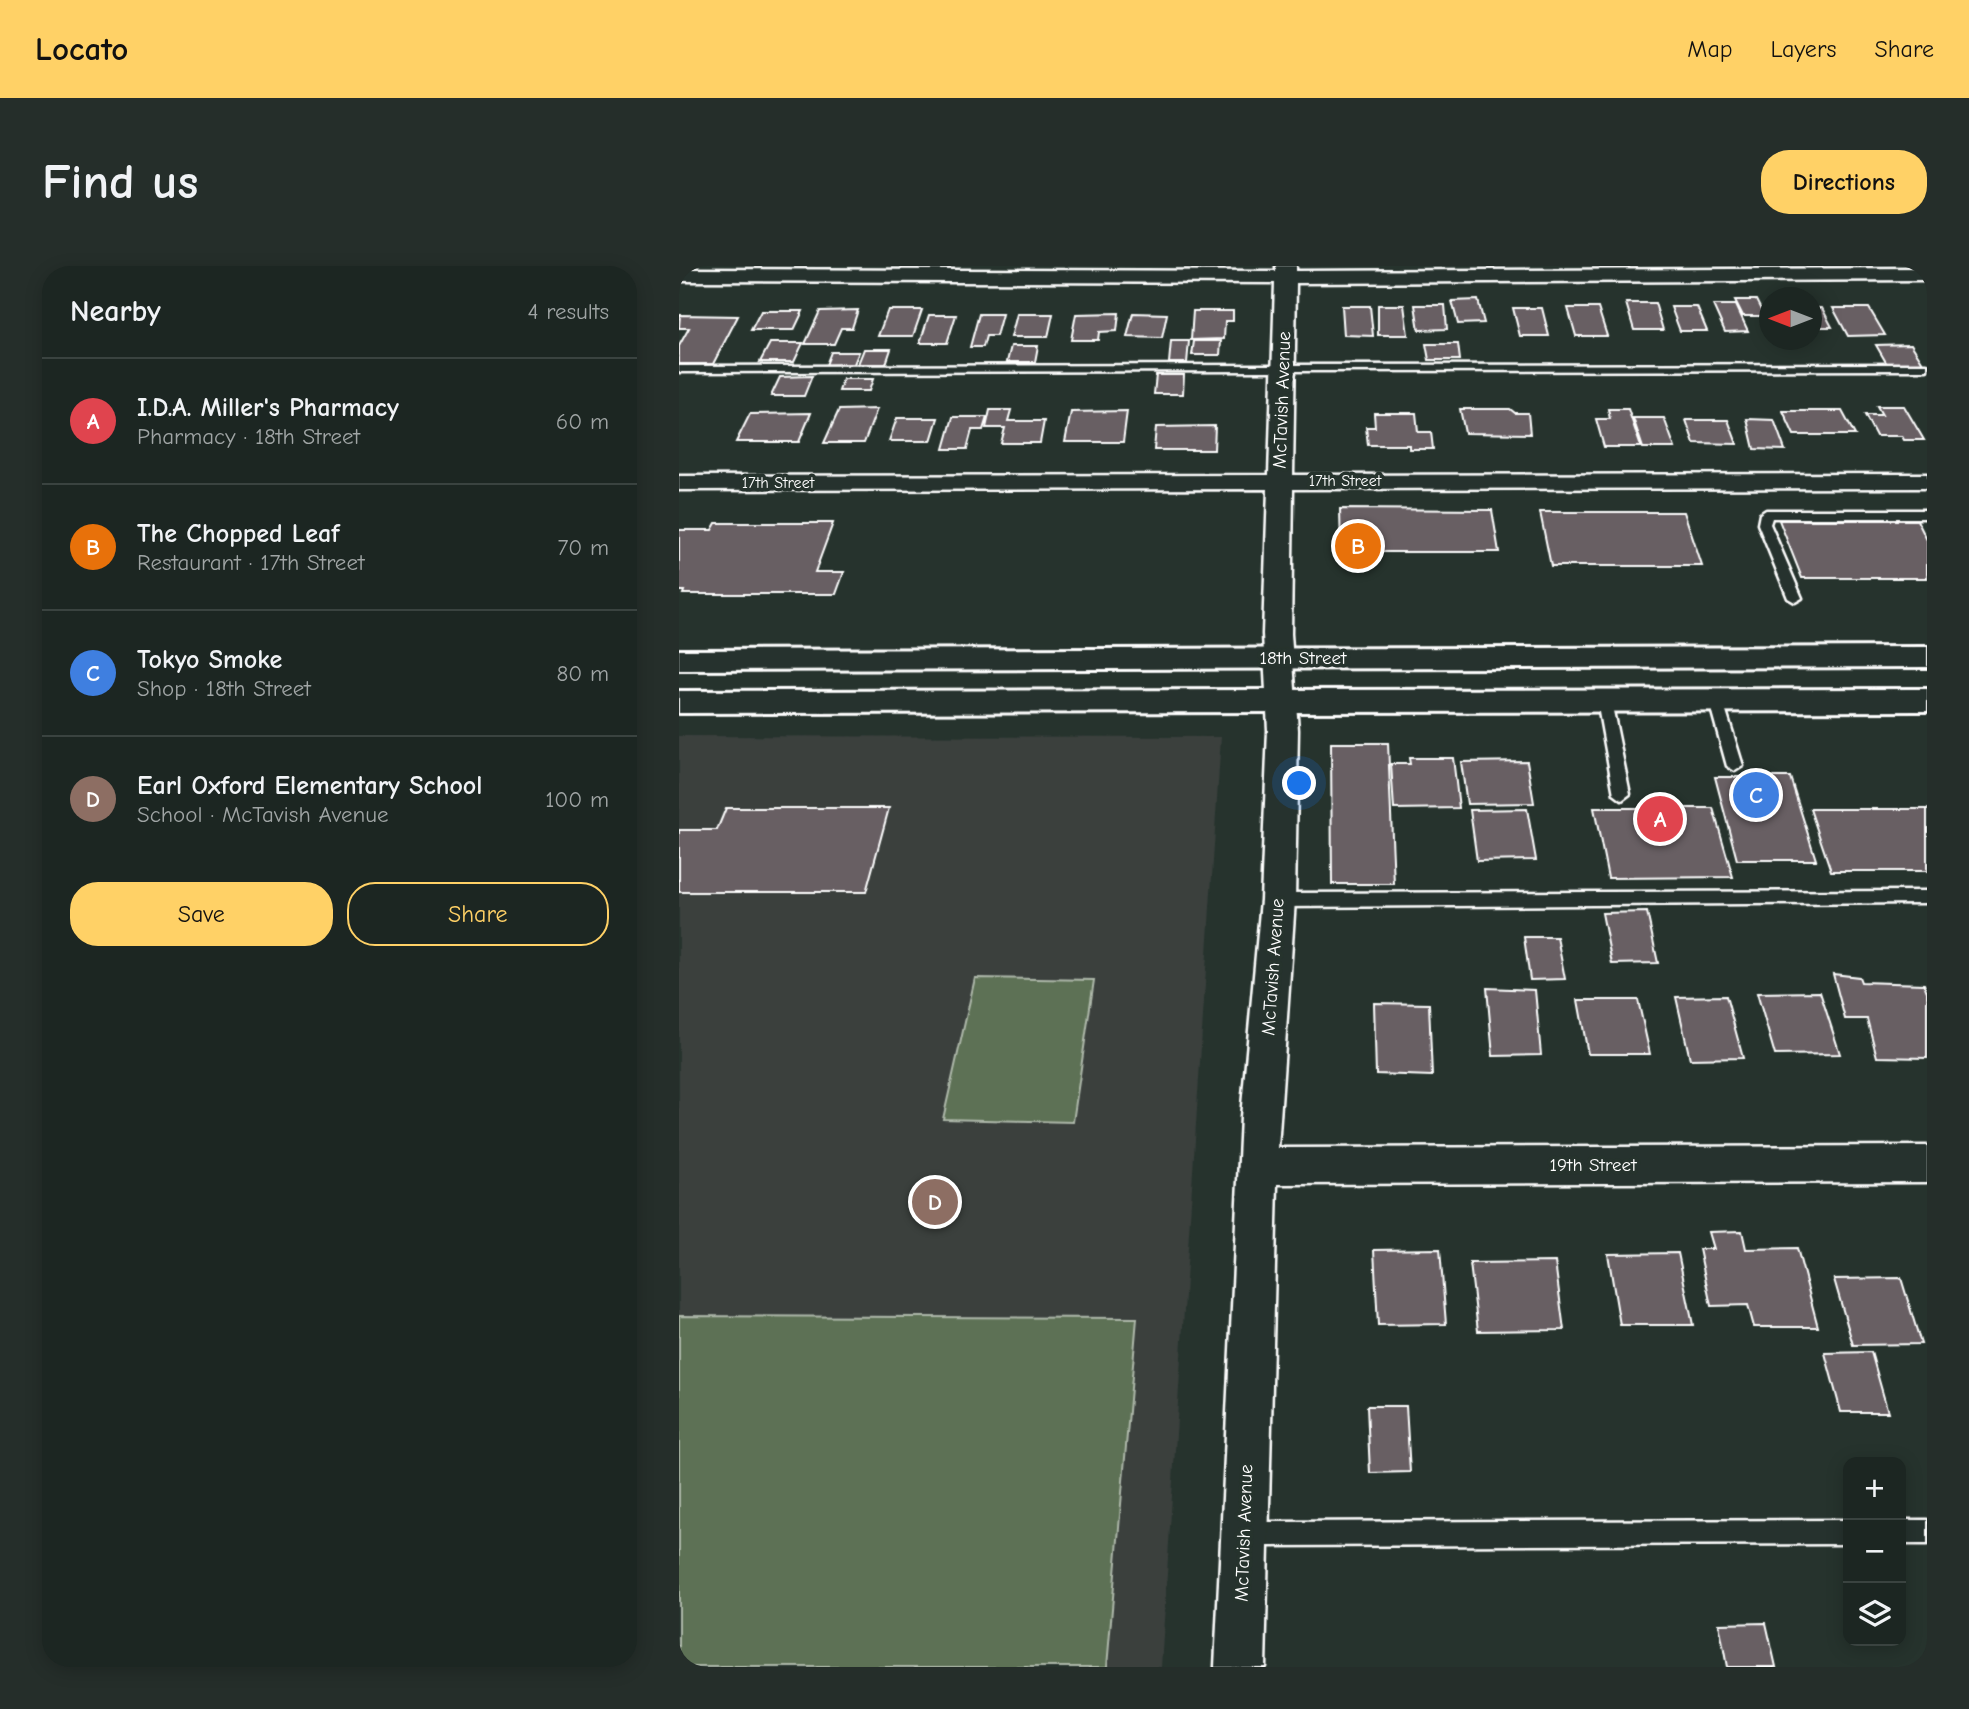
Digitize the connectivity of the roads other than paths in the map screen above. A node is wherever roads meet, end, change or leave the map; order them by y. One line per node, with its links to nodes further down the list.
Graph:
1 (1286, 272): 2 (street); 3 (street); 5 (street, McTavish Avenue)
2 (679, 275)
3 (1921, 276)
4 (1927, 367): 5 (lane)
5 (1283, 368): 6 (lane); 7 (street, McTavish Avenue)
6 (679, 369)
7 (1280, 481): 8 (street, 17th Street); 9 (street, 17th Street); 14 (street, McTavish Avenue)
8 (1927, 481)
9 (679, 484)
10 (1927, 514): 11 (lane)
11 (1795, 598)
12 (679, 644): 16 (main road)
13 (1927, 657): 14 (main road, 18th Street)
14 (1279, 658): 16 (main road, 18th Street); 22 (street, McTavish Avenue)
15 (679, 660): 16 (main road, 18th Street)
16 (785, 660)
17 (1927, 700): 19 (main road)
18 (1604, 701): 19 (main road); 22 (main road); 25 (lane)
19 (1716, 701): 24 (lane)
20 (679, 702): 21 (main road)
21 (768, 702): 22 (main road); 23 (main road)
22 (1282, 702): 27 (street, McTavish Avenue)
23 (679, 718)
24 (1735, 766)
25 (1622, 794)
26 (1927, 897): 27 (lane)
27 (1278, 900): 29 (street, McTavish Avenue)
28 (1927, 1164): 29 (street, 19th Street)
29 (1259, 1166): 33 (street, McTavish Avenue)
30 (1843, 1532): 33 (lane)
31 (1906, 1532): 32 (lane)
32 (1927, 1532)
33 (1243, 1534): 34 (street, McTavish Avenue)
34 (1240, 1667)

